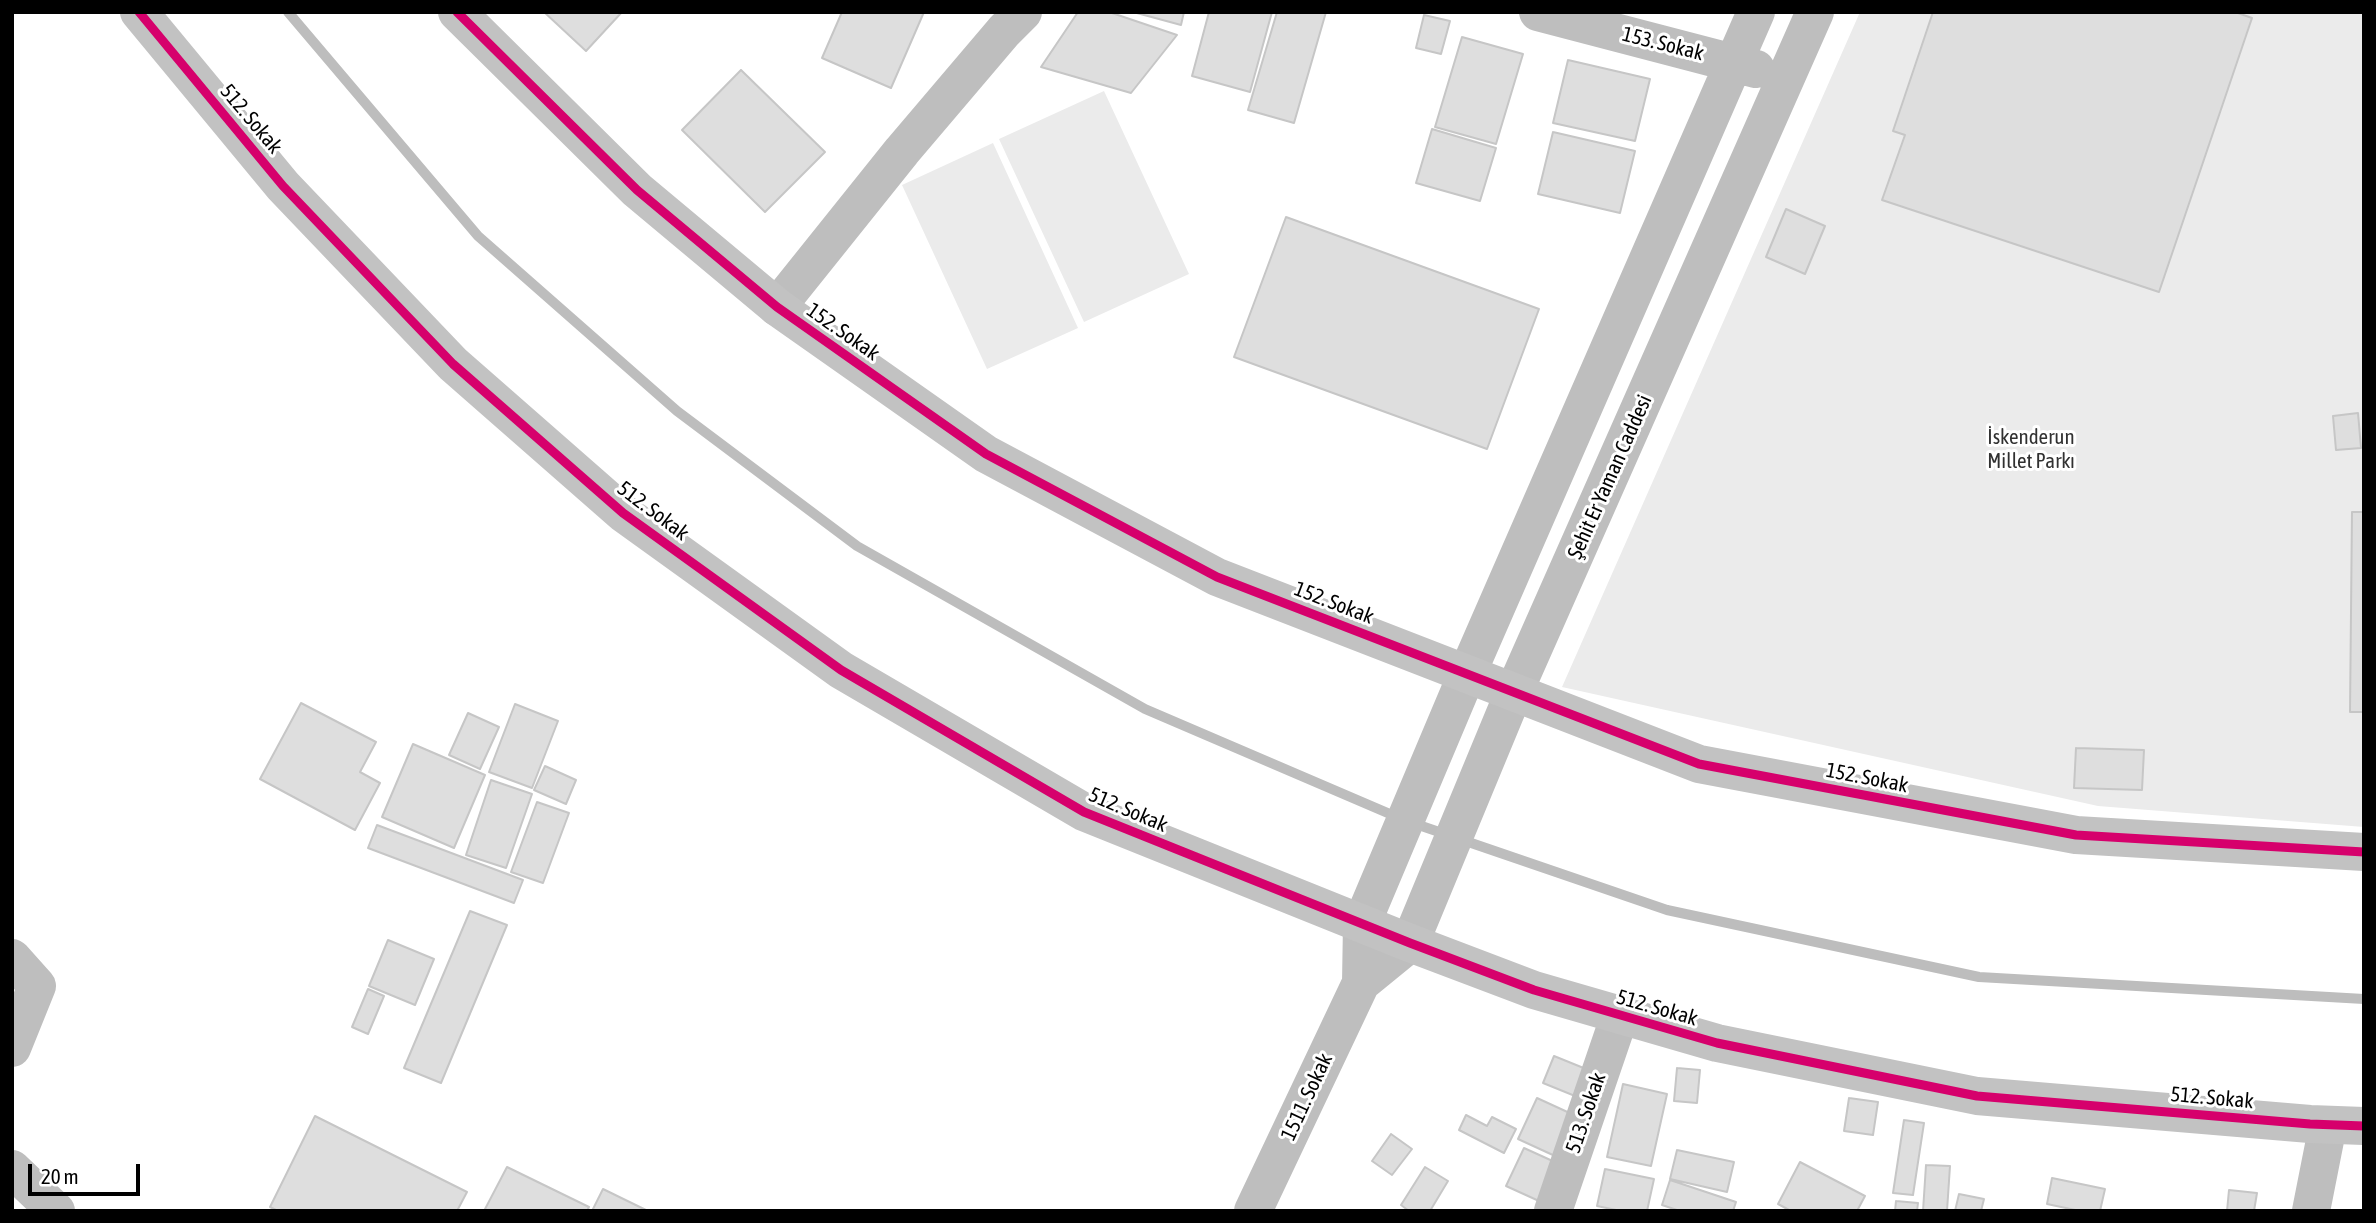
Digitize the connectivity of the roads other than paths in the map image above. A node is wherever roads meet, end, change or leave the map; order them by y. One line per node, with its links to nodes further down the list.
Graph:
1 (139, 12): 13 (street, 512. Sokak)
2 (457, 12): 9 (street, 152. Sokak)
3 (1023, 12): 9 (street)
4 (1538, 12): 7 (street, 153. Sokak)
5 (1756, 12): 7 (street)
6 (1815, 12): 8 (street, Şehit Er Yaman Caddesi)
7 (1733, 62): 8 (street, 153. Sokak); 10 (street)
8 (1788, 78): 11 (street, Şehit Er Yaman Caddesi)
9 (777, 307): 10 (street, 152. Sokak)
10 (1467, 674): 11 (street, 152. Sokak); 13 (street)
11 (1514, 692): 12 (street, 152. Sokak); 14 (street, Şehit Er Yaman Caddesi)
12 (2364, 852)
13 (1369, 908): 14 (street, 512. Sokak); 16 (street, 1511. Sokak)
14 (1417, 927): 16 (street, 1511. Sokak); 17 (street, 512. Sokak)
15 (12, 958): 18 (street)
16 (1361, 983): 22 (street, 1511. Sokak)
17 (1620, 1015): 19 (street, 512. Sokak); 23 (street, 513. Sokak)
18 (12, 1048)
19 (2346, 1125): 24 (street)
20 (12, 1169): 21 (street)
21 (56, 1211)
22 (1253, 1211)
23 (1553, 1211)
24 (2311, 1211)

